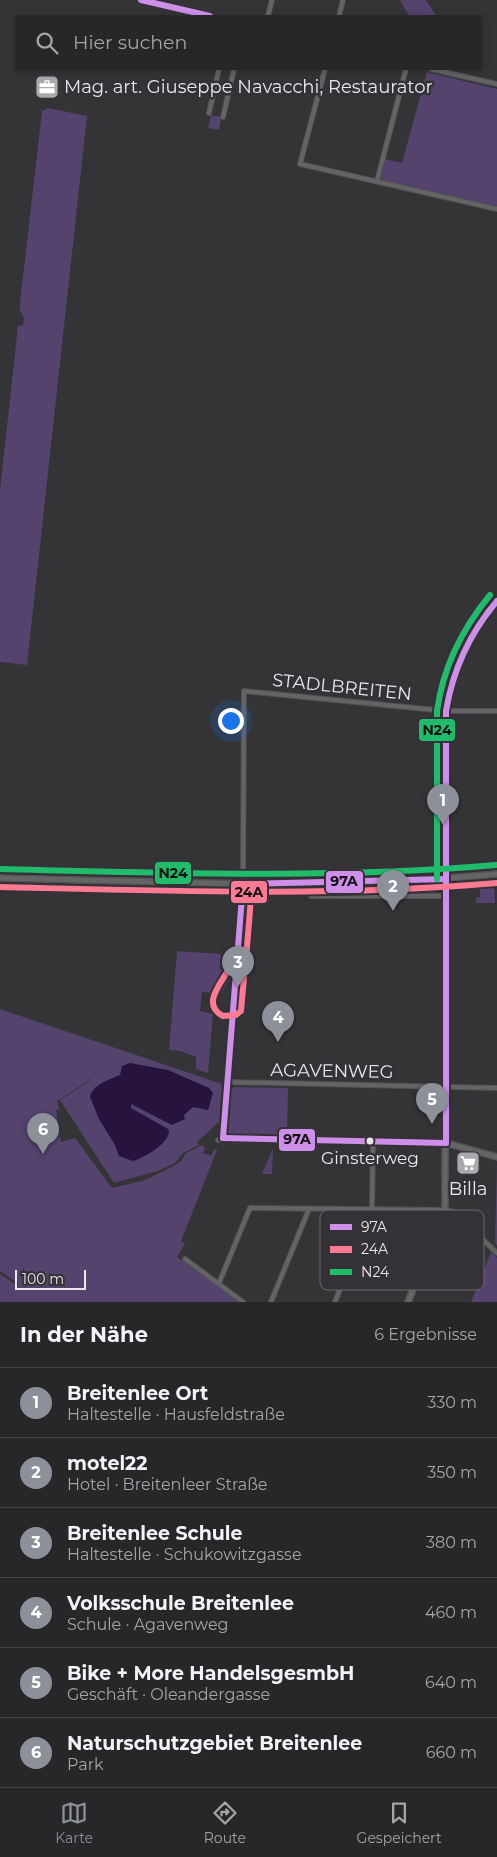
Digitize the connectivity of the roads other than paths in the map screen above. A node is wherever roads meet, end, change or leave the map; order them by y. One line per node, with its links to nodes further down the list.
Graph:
1 (141, 0): 4 (street)
2 (272, 0): 5 (street)
3 (343, 0): 6 (street)
4 (206, 15)
5 (268, 15)
6 (339, 15)
7 (219, 70): 13 (street)
8 (234, 70): 14 (street)
9 (324, 70): 15 (street)
10 (406, 70): 15 (street)
11 (435, 70): 12 (street)
12 (497, 84)
13 (209, 113)
14 (223, 117)
15 (377, 181): 16 (street)
16 (497, 209)
17 (497, 601): 18 (street)
18 (446, 710): 19 (street, STADLBREITEN); 22 (street); 24 (street, STADLBREITEN)
19 (497, 711)
20 (497, 874): 22 (street)
21 (0, 878): 24 (street)
22 (446, 878): 23 (street); 25 (street)
23 (307, 883): 24 (street); 25 (street)
24 (242, 884): 26 (street)
25 (446, 896): 27 (street)
26 (227, 1082): 27 (street, AGAVENWEG); 29 (street)
27 (447, 1087): 28 (street, AGAVENWEG); 32 (street)
28 (497, 1088)
29 (223, 1138): 30 (street); 31 (street)
30 (218, 1140)
31 (373, 1141): 32 (street); 35 (street)
32 (446, 1142): 33 (street); 36 (street)
33 (497, 1157)
34 (310, 1209): 35 (street); 40 (street); 44 (street)
35 (372, 1209): 36 (street)
36 (445, 1210)
37 (484, 1241): 38 (street)
38 (497, 1253)
39 (185, 1258): 40 (street)
40 (219, 1284): 43 (street)
41 (340, 1290): 45 (street)
42 (413, 1290): 46 (street)
43 (243, 1302)
44 (271, 1302)
45 (335, 1302)
46 (408, 1302)

